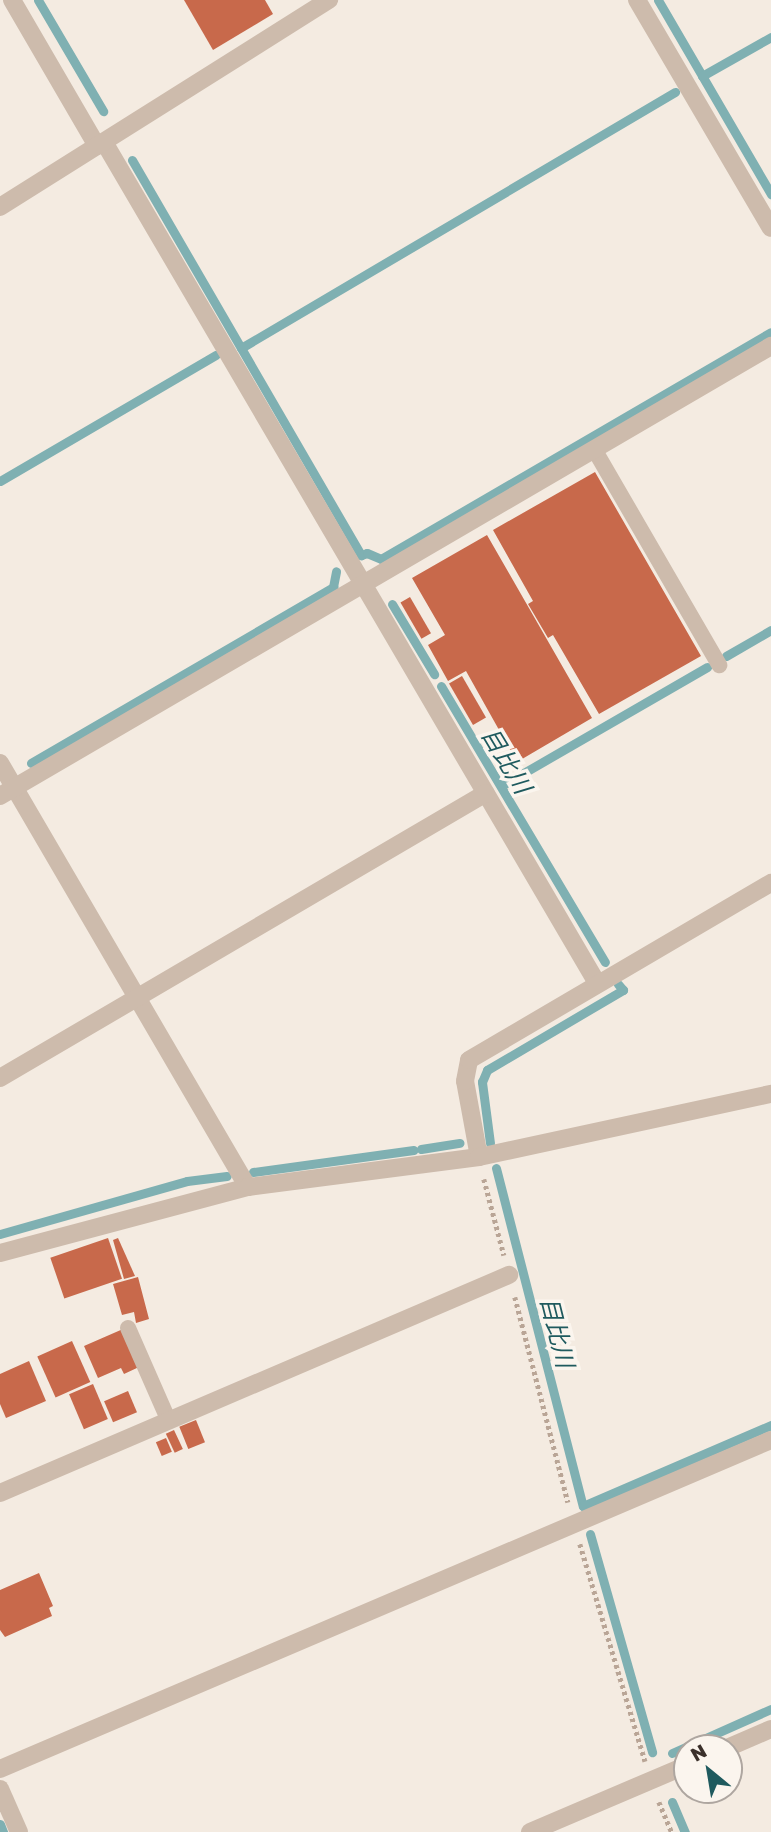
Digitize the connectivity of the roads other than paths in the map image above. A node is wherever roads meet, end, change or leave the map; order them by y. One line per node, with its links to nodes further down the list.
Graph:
1 (12, 0): 4 (street)
2 (329, 0): 4 (street)
3 (637, 0): 6 (street)
4 (101, 144): 5 (street); 9 (street)
5 (0, 207)
6 (771, 228)
7 (771, 346): 8 (street)
8 (594, 449): 9 (street); 10 (lane)
9 (363, 584): 12 (street); 13 (street)
10 (719, 665)
11 (0, 763): 12 (street)
12 (7, 792): 16 (street)
13 (486, 793): 15 (street); 16 (street)
14 (771, 883): 15 (street)
15 (597, 983): 19 (street)
16 (137, 998): 17 (street); 20 (street)
17 (0, 1078)
18 (771, 1094): 19 (street)
19 (479, 1157): 20 (street)
20 (248, 1187): 21 (street)
21 (0, 1253)
22 (509, 1275): 24 (street)
23 (128, 1328): 24 (lane)
24 (168, 1419): 26 (street)
25 (771, 1440): 29 (street)
26 (0, 1493)
27 (771, 1729): 28 (street)
28 (743, 1741)
29 (0, 1769)
30 (673, 1771): 33 (street)
31 (0, 1789): 32 (street)
32 (19, 1832)
33 (530, 1832)

